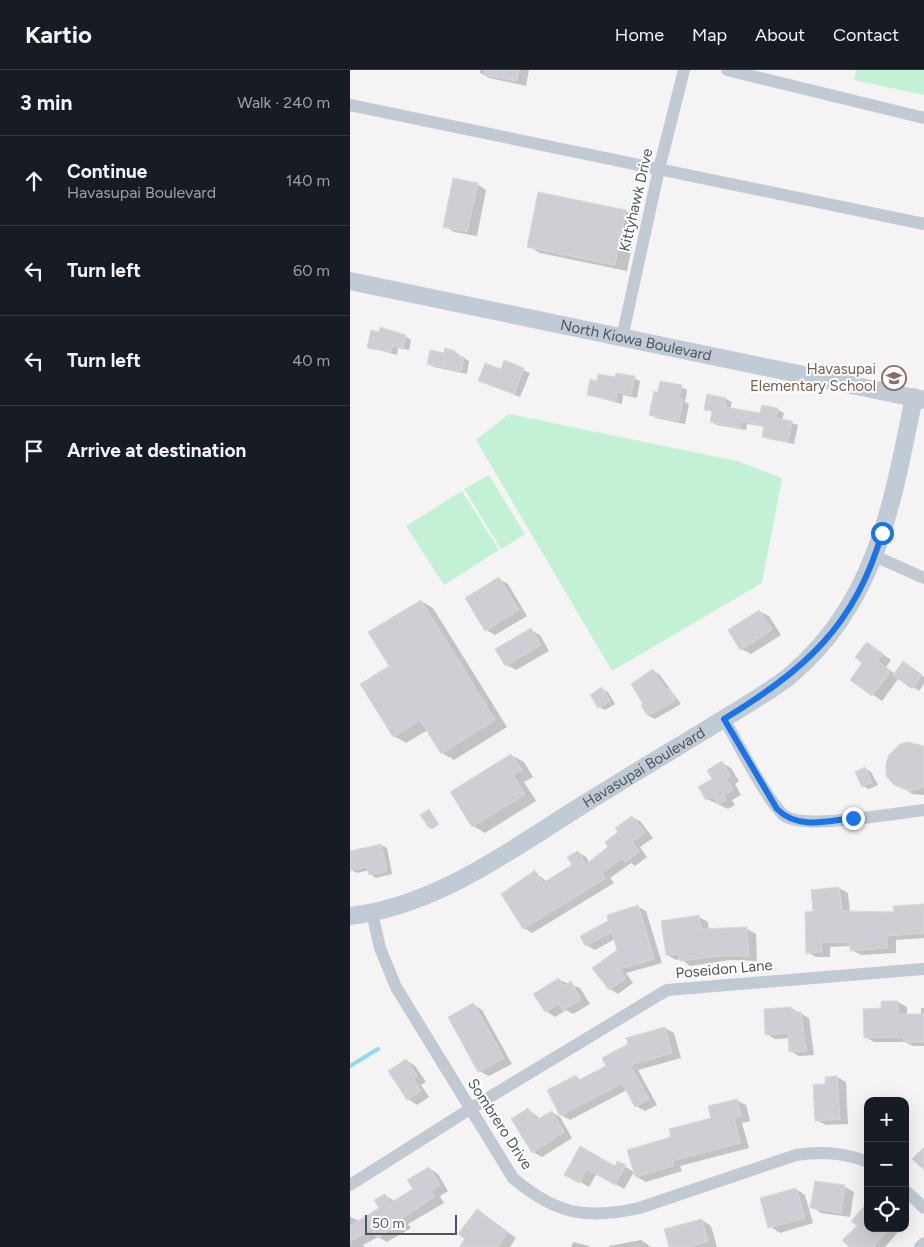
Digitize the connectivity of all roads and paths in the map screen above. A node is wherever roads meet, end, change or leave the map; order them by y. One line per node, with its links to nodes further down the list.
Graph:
1 (684, 70): 5 (street, Kittyhawk Drive)
2 (727, 70): 4 (street)
3 (350, 105): 5 (street)
4 (924, 118)
5 (659, 169): 6 (street); 8 (street, Kittyhawk Drive)
6 (924, 224)
7 (350, 281): 8 (street, North Kiowa Boulevard)
8 (622, 338): 9 (street, North Kiowa Boulevard)
9 (919, 398): 10 (street, Havasupai Boulevard)
10 (875, 556): 11 (street); 12 (street, Havasupai Boulevard)
11 (924, 578)
12 (724, 719): 13 (street); 14 (street, Havasupai Boulevard)
13 (924, 810)
14 (372, 914): 15 (street, Havasupai Boulevard); 17 (street, Sombrero Drive)
15 (350, 916)
16 (923, 970): 17 (street, Poseidon Lane)
17 (470, 1109): 18 (street, Sombrero Drive); 19 (street, Poseidon Lane)
18 (864, 1161)
19 (350, 1185)
20 (909, 1194): 21 (street)
21 (924, 1208)
22 (924, 1243): 23 (street)
23 (920, 1247)

